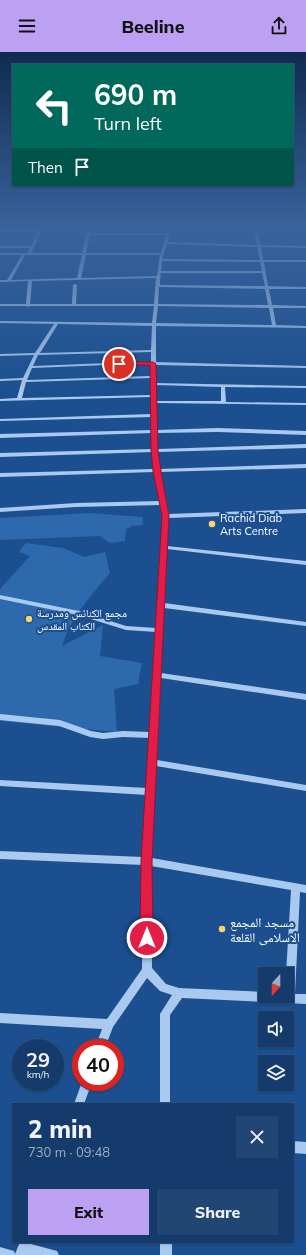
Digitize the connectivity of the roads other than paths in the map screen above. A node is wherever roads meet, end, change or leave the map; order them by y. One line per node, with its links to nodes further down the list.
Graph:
1 (30, 282): 11 (street)
2 (159, 282): 5 (street)
3 (265, 282): 6 (street)
4 (75, 285): 9 (street)
5 (159, 286): 6 (street); 10 (street)
6 (266, 288): 7 (street); 12 (street)
7 (306, 288)
8 (0, 305): 11 (street)
9 (74, 305): 10 (street); 11 (street)
10 (157, 305): 12 (street); 16 (street)
11 (28, 306)
12 (269, 306): 13 (street); 17 (street)
13 (306, 307)
14 (1, 322): 15 (street); 19 (street)
15 (57, 323): 16 (street); 22 (street)
16 (154, 324): 17 (street); 20 (street)
17 (274, 326): 18 (street)
18 (306, 327)
19 (0, 328)
20 (153, 351): 22 (street); 23 (street)
21 (0, 354): 22 (street)
22 (36, 354): 24 (street)
23 (153, 364): 24 (street); 25 (street); 28 (street)
24 (31, 367): 27 (street)
25 (306, 367)
26 (0, 380): 27 (street)
27 (24, 380): 28 (street); 31 (street)
28 (153, 380): 29 (street); 32 (street)
29 (223, 385): 30 (street); 34 (street)
30 (306, 387)
31 (18, 399): 32 (street); 33 (street)
32 (153, 399): 34 (street); 36 (street)
33 (0, 400)
34 (224, 403): 35 (street)
35 (306, 404)
36 (153, 415): 37 (street); 38 (street)
37 (0, 420)
38 (154, 433): 39 (street); 40 (street); 42 (street)
39 (306, 433)
40 (0, 436)
41 (306, 446): 42 (street)
42 (155, 450): 43 (street); 45 (street)
43 (0, 455)
44 (306, 466): 45 (street)
45 (157, 471): 46 (street); 47 (street)
46 (0, 474)
47 (164, 503): 48 (street); 50 (street)
48 (0, 510)
49 (306, 511): 50 (street)
50 (166, 516): 51 (street)
51 (163, 547): 52 (street); 54 (street)
52 (306, 563)
53 (0, 597): 56 (street)
54 (161, 605): 55 (street); 56 (street)
55 (306, 624)
56 (159, 630): 57 (street)
57 (156, 675): 58 (street); 60 (street)
58 (306, 697)
59 (0, 718): 60 (street)
60 (154, 735): 61 (street)
61 (152, 762): 63 (street); 64 (street)
62 (0, 784): 64 (street)
63 (306, 788)
64 (151, 792): 66 (street)
65 (0, 855): 66 (street)
66 (147, 861): 67 (street); 69 (street)
67 (301, 888): 68 (street)
68 (293, 967)
69 (147, 970): 70 (street); 75 (street)
70 (179, 993): 71 (street); 79 (street)
71 (258, 997)
72 (294, 998): 73 (street)
73 (306, 999)
74 (0, 1018): 75 (street)
75 (109, 1024): 76 (street)
76 (103, 1039)
77 (84, 1091): 78 (street)
78 (79, 1103)
79 (165, 1103)
80 (294, 1146): 81 (street)
81 (306, 1148)
82 (166, 1243): 87 (street)
83 (24, 1248): 86 (street)
84 (0, 1253): 85 (street)
85 (10, 1255)
86 (53, 1255)
87 (166, 1255)

